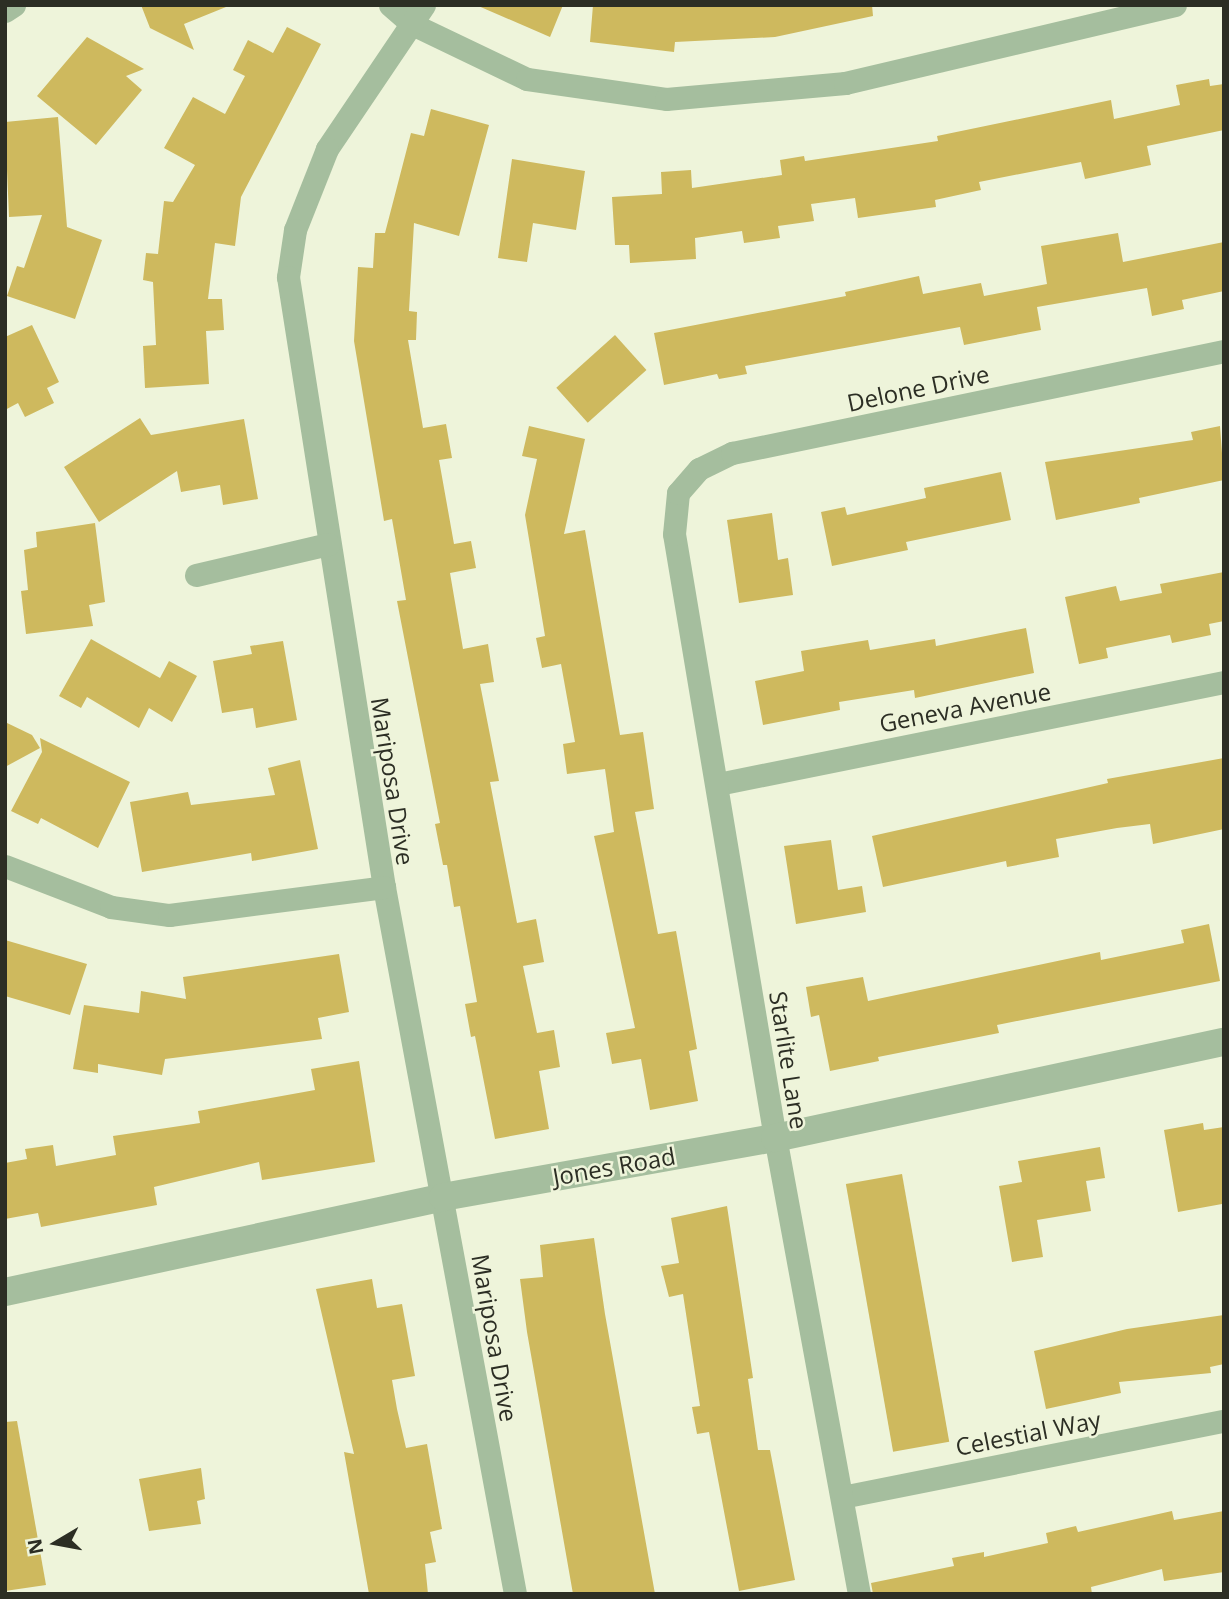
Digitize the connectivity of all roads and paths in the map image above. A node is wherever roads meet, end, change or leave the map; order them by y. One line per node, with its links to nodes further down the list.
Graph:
1 (14, 5): 4 (street)
2 (390, 5): 5 (street)
3 (1175, 5): 5 (street)
4 (5, 11)
5 (418, 15): 8 (street, Mariposa Drive)
6 (1224, 351): 7 (street, Delone Drive)
7 (674, 534): 11 (street, Starlite Lane)
8 (328, 544): 9 (street); 13 (street, Mariposa Drive)
9 (196, 575)
10 (1224, 682): 11 (street, Geneva Avenue)
11 (718, 783): 15 (street, Starlite Lane)
12 (5, 866): 13 (street)
13 (384, 887): 16 (street, Mariposa Drive)
14 (1224, 1042): 15 (street, Jones Road)
15 (775, 1138): 16 (street, Jones Road); 19 (street, Starlite Lane)
16 (443, 1196): 17 (street, Jones Road); 20 (street, Mariposa Drive)
17 (5, 1292)
18 (1224, 1421): 19 (street, Celestial Way)
19 (842, 1497): 21 (street, Starlite Lane)
20 (515, 1594)
21 (859, 1594)

